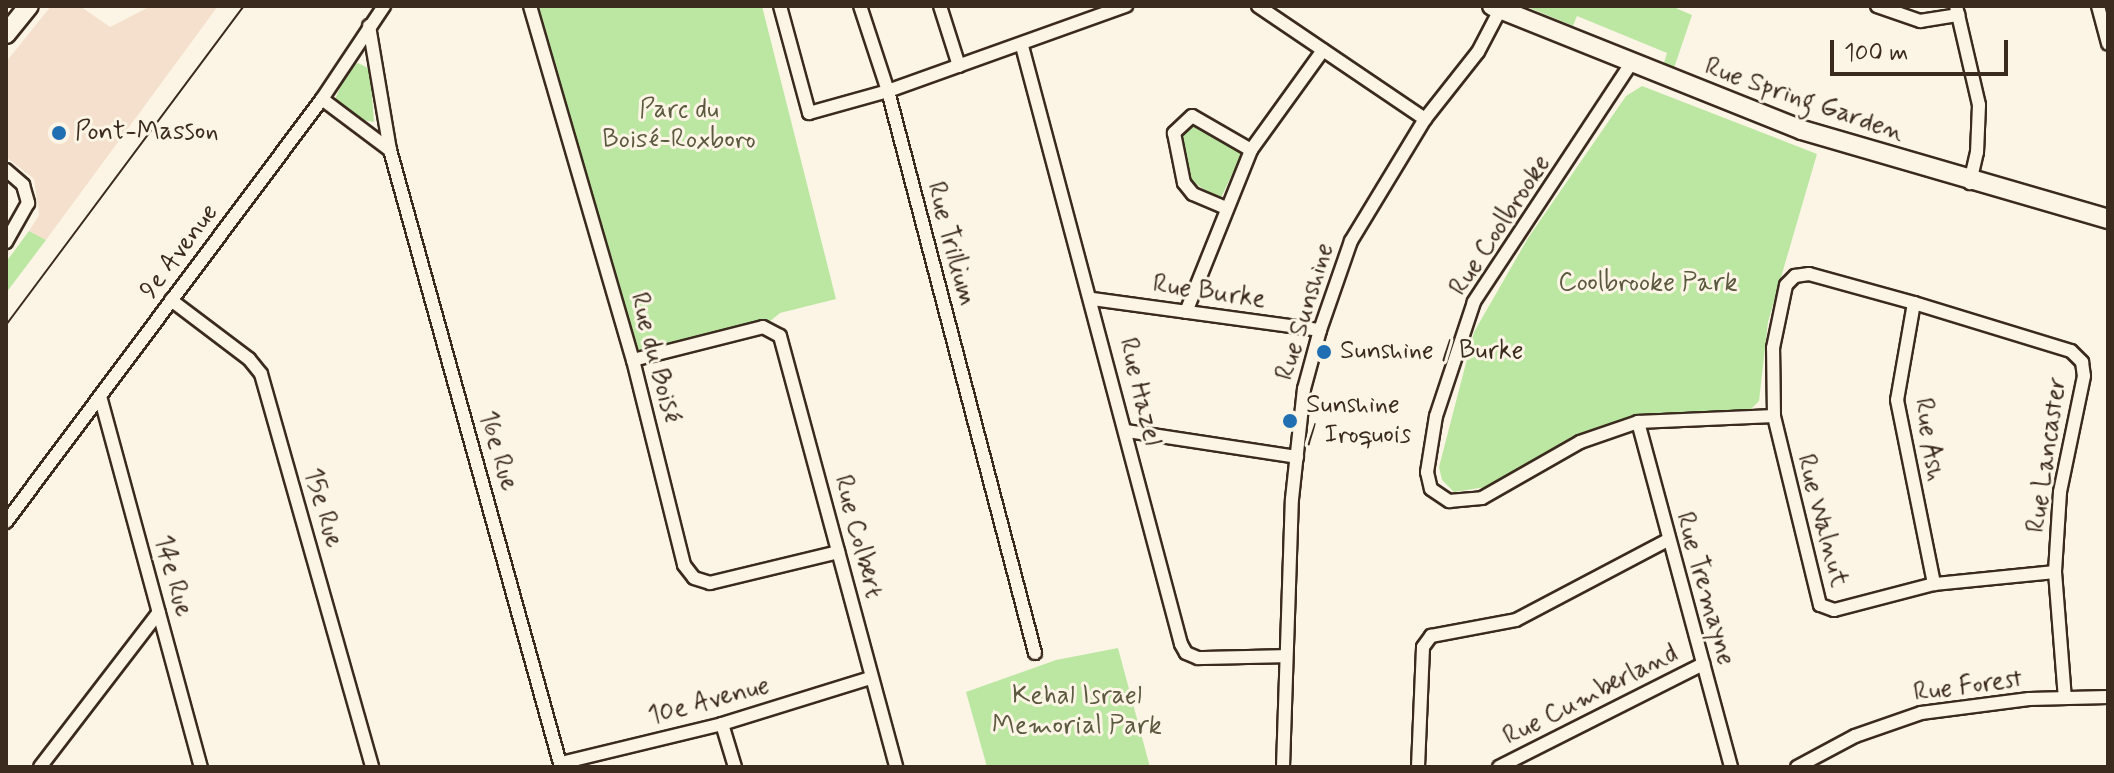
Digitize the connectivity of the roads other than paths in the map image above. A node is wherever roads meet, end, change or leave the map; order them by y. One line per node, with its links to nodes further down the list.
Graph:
1 (29, 6): 14 (street)
2 (384, 6): 13 (street, 9e Avenue)
3 (530, 6): 36 (street, Rue du Boisé)
4 (780, 6): 20 (street)
5 (860, 6): 20 (street, Rue Trillium)
6 (940, 6): 19 (street)
7 (1126, 6): 16 (street)
8 (1258, 6): 17 (street)
9 (1877, 6): 12 (street)
10 (2098, 6): 15 (street)
11 (1496, 8): 18 (street, Rue Spring Garden); 22 (street, Rue Sunshine)
12 (1958, 10): 26 (street)
13 (369, 26): 21 (street, 9e Avenue); 23 (street, 16e Rue)
14 (6, 34)
15 (2108, 44)
16 (1022, 46): 19 (street); 31 (street, Rue Hazel)
17 (1323, 50): 22 (street); 24 (street)
18 (1630, 65): 26 (street, Rue Spring Garden); 39 (street, Rue Coolbrooke)
19 (959, 66): 20 (street)
20 (888, 91): 48 (street, Rue Trillium)
21 (322, 99): 23 (street); 32 (street, 9e Avenue)
22 (1425, 119): 35 (street, Rue Sunshine)
23 (390, 150): 56 (street, 16e Rue)
24 (1251, 150): 27 (street); 27 (street)
25 (6, 170): 29 (street)
26 (1970, 183): 28 (street, Rue Spring Garden)
27 (1224, 207): 34 (street)
28 (2108, 219)
29 (6, 242)
30 (1809, 274): 33 (street, Rue Lancaster); 38 (street, Rue Walnut)
31 (1093, 299): 34 (street, Rue Burke); 40 (street, Rue Hazel)
32 (171, 300): 37 (street, 9e Avenue); 58 (street, 15e Rue)
33 (1914, 303): 45 (street, Rue Lancaster); 46 (street, Rue Ash)
34 (1186, 312): 35 (street, Rue Burke)
35 (1320, 330): 41 (street, Rue Sunshine)
36 (633, 360): 44 (street, Rue du Boisé); 44 (street, Rue Colbert)
37 (100, 396): 42 (street, 9e Avenue); 47 (street, 14e Rue)
38 (1774, 416): 39 (street, Rue Coolbrooke); 46 (street, Rue Walnut)
39 (1638, 422): 43 (street, Rue Tremayne)
40 (1127, 431): 41 (street); 49 (street, Rue Hazel)
41 (1297, 457): 49 (street, Rue Sunshine)
42 (6, 522)
43 (1666, 541): 50 (street, Rue Tremayne); 62 (street)
44 (838, 552): 51 (street, Rue Colbert)
45 (2055, 572): 46 (street, Rue Walnut); 53 (street, Rue Lancaster)
46 (1934, 584)
47 (159, 612): 55 (street); 57 (street, 14e Rue)
48 (1035, 653)
49 (1285, 656): 61 (street, Rue Sunshine)
50 (1703, 664): 63 (street, Rue Cumberland); 64 (street, Rue Tremayne)
51 (871, 678): 54 (street, 10e Avenue); 60 (street, Rue Colbert)
52 (2108, 697): 53 (street, Rue Forest)
53 (2065, 698): 65 (street, Rue Forest)
54 (722, 724): 56 (street, 10e Avenue); 59 (street)
55 (45, 764)
56 (561, 765)
57 (201, 767)
58 (372, 767)
59 (735, 767)
60 (896, 767)
61 (1283, 767)
62 (1418, 767)
63 (1499, 767)
64 (1731, 767)
65 (1797, 767)

